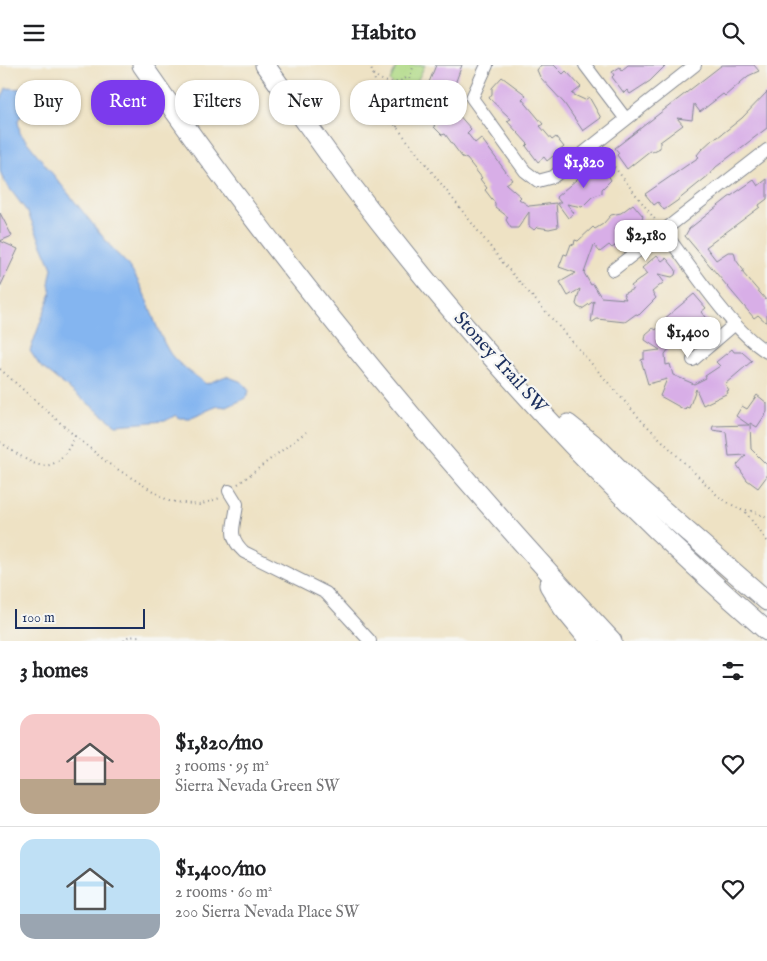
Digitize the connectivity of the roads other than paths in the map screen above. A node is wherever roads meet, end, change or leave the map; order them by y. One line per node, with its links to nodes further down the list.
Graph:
1 (142, 65): 15 (highway)
2 (265, 65): 13 (highway, Stoney Trail SW)
3 (487, 65): 6 (street)
4 (585, 65): 6 (street)
5 (695, 65): 6 (street)
6 (625, 118)
7 (767, 150): 8 (street)
8 (662, 229): 9 (street); 10 (street)
9 (613, 270)
10 (735, 324): 11 (street); 12 (street)
11 (767, 351)
12 (693, 360)
13 (517, 384): 16 (highway); 17 (highway, Stoney Trail SW)
14 (229, 491): 18 (street)
15 (523, 543): 19 (highway); 20 (highway)
16 (767, 600)
17 (767, 631)
18 (370, 641)
19 (590, 641)
20 (612, 641)

